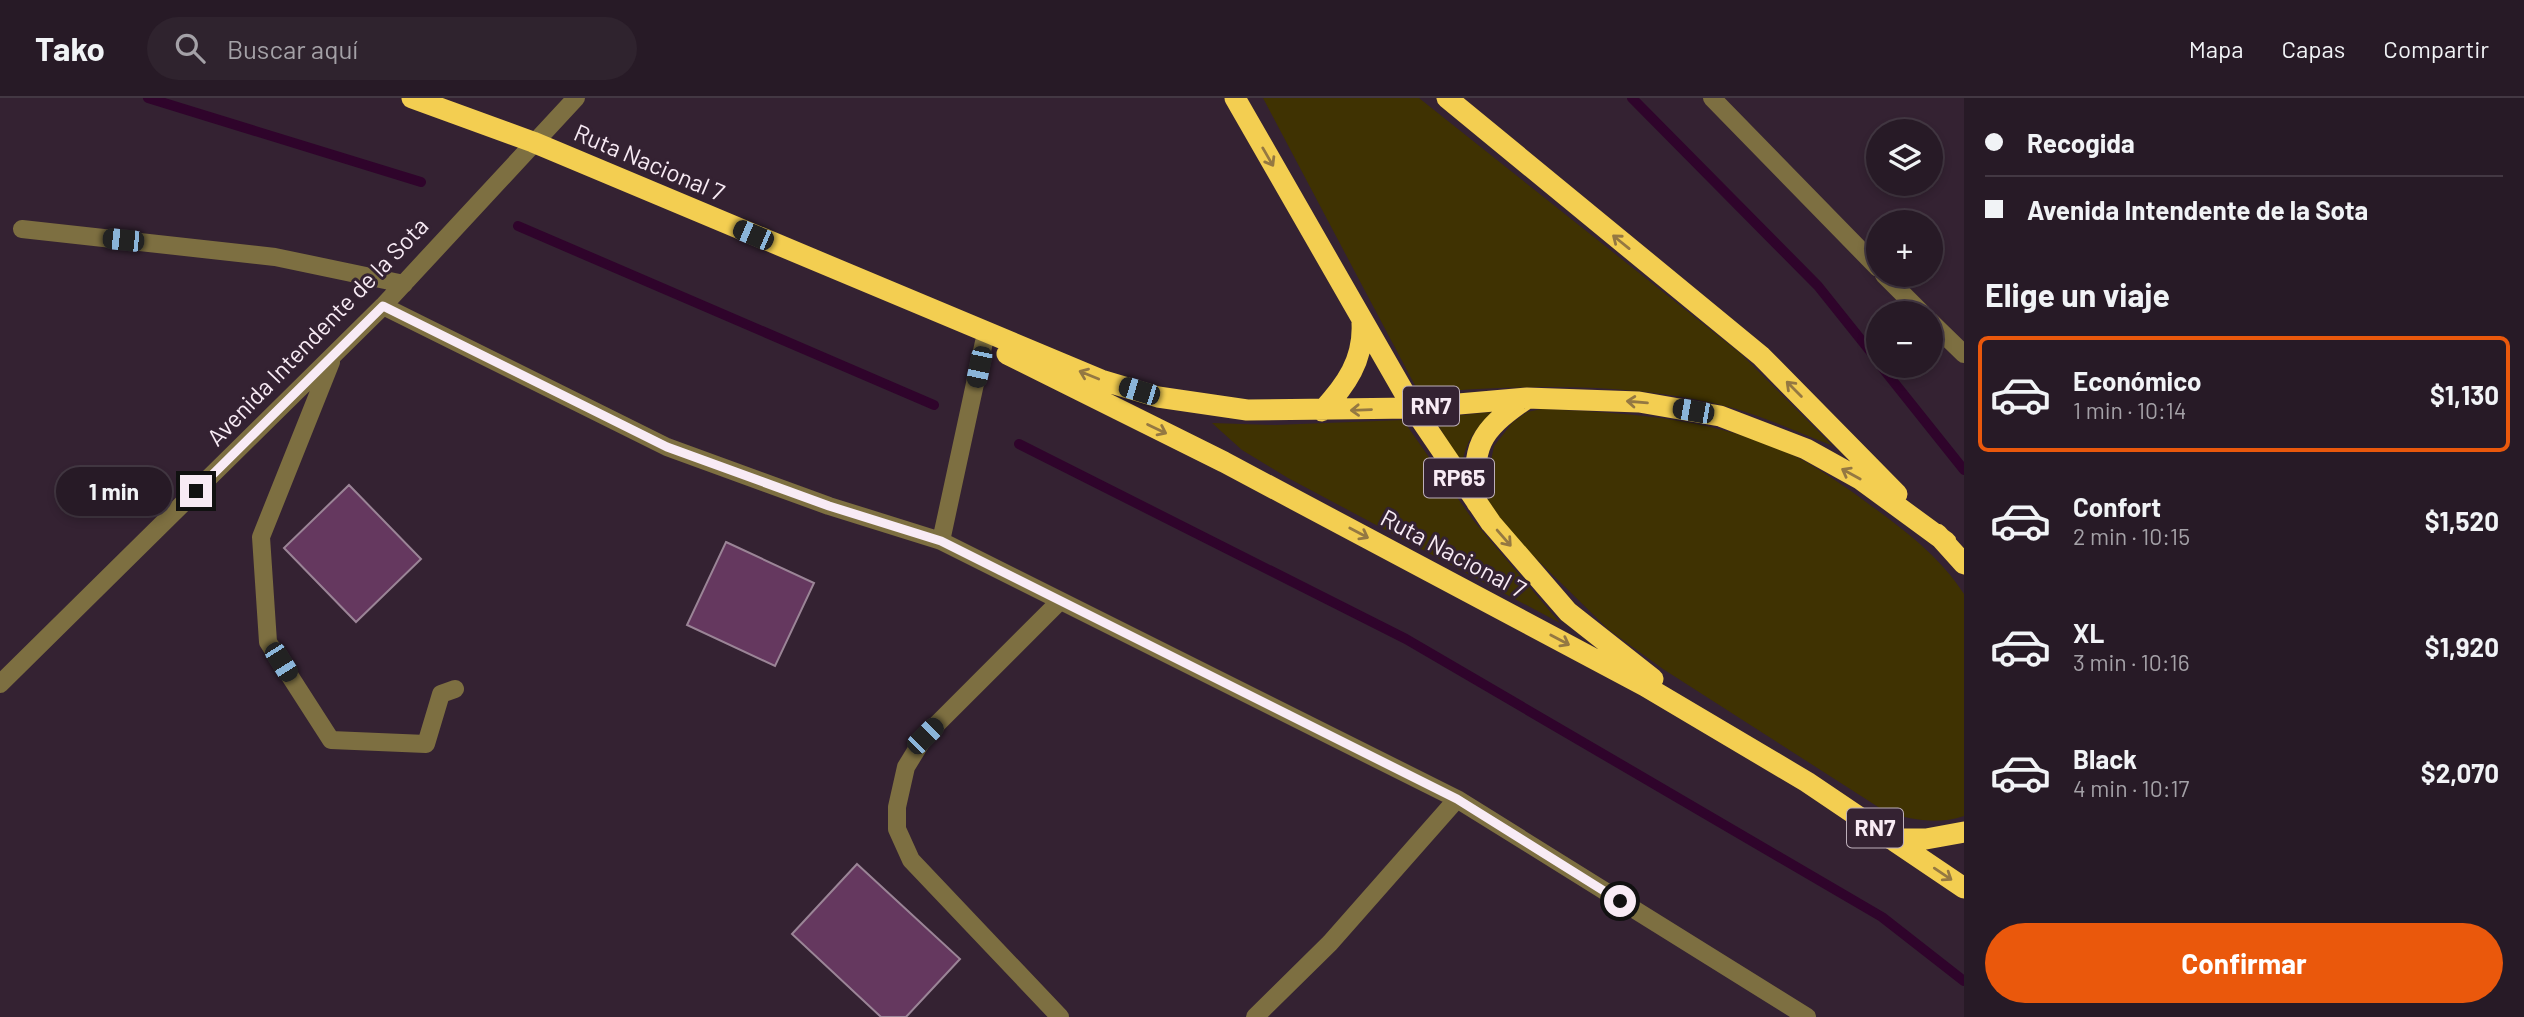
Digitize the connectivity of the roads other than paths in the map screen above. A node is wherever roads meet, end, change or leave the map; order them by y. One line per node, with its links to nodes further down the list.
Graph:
1 (412, 98): 6 (highway, RN7)
2 (576, 98): 6 (street, Avenida Intendente de la Sota)
3 (1235, 98): 14 (highway, RP65, one-way to 14)
4 (1447, 98): 24 (highway, one-way to 4)
5 (1712, 98): 8 (street)
6 (533, 142): 9 (street, Avenida Intendente de la Sota); 11 (highway, Ruta Nacional 7 / RN7)
7 (22, 229): 9 (street)
8 (1866, 256)
9 (404, 284): 13 (street, Avenida Intendente de la Sota)
10 (1896, 287): 12 (street)
11 (900, 297): 16 (highway, Ruta Nacional 7 / RN7); 21 (highway, Ruta Nacional 7 / RN7, one-way to 11)
12 (1910, 301)
13 (383, 306): 18 (street, Avenida Intendente de la Sota); 23 (street)
14 (1362, 321): 20 (highway, RP65); 21 (highway)
15 (1943, 334): 17 (street)
16 (984, 342): 23 (street); 29 (highway, Ruta Nacional 7 / RN7, one-way to 29)
17 (1964, 354)
18 (334, 355): 27 (street, Avenida Intendente de la Sota); 28 (street)
19 (1527, 398): 20 (highway, Ruta Nacional 7 / RN7); 22 (highway); 24 (highway, Ruta Nacional 7 / RN7, one-way to 19)
20 (1413, 408): 21 (highway, Ruta Nacional 7 / RN7, one-way to 21); 22 (highway, RP65)
21 (1322, 411)
22 (1478, 504): 29 (highway, RP65, one-way to 29)
23 (941, 541): 26 (street)
24 (1945, 542): 25 (highway, RN7)
25 (1964, 564)
26 (1060, 601): 30 (street); 34 (street)
27 (0, 684)
28 (455, 689)
29 (1784, 769): 32 (highway, Ruta Nacional 7 / RN7)
30 (1457, 799): 35 (street); 36 (street)
31 (1964, 832): 32 (highway)
32 (1891, 839): 33 (highway, Ruta Nacional 7 / RN7, one-way to 33)
33 (1964, 888)
34 (1059, 1017)
35 (1255, 1017)
36 (1807, 1017)

